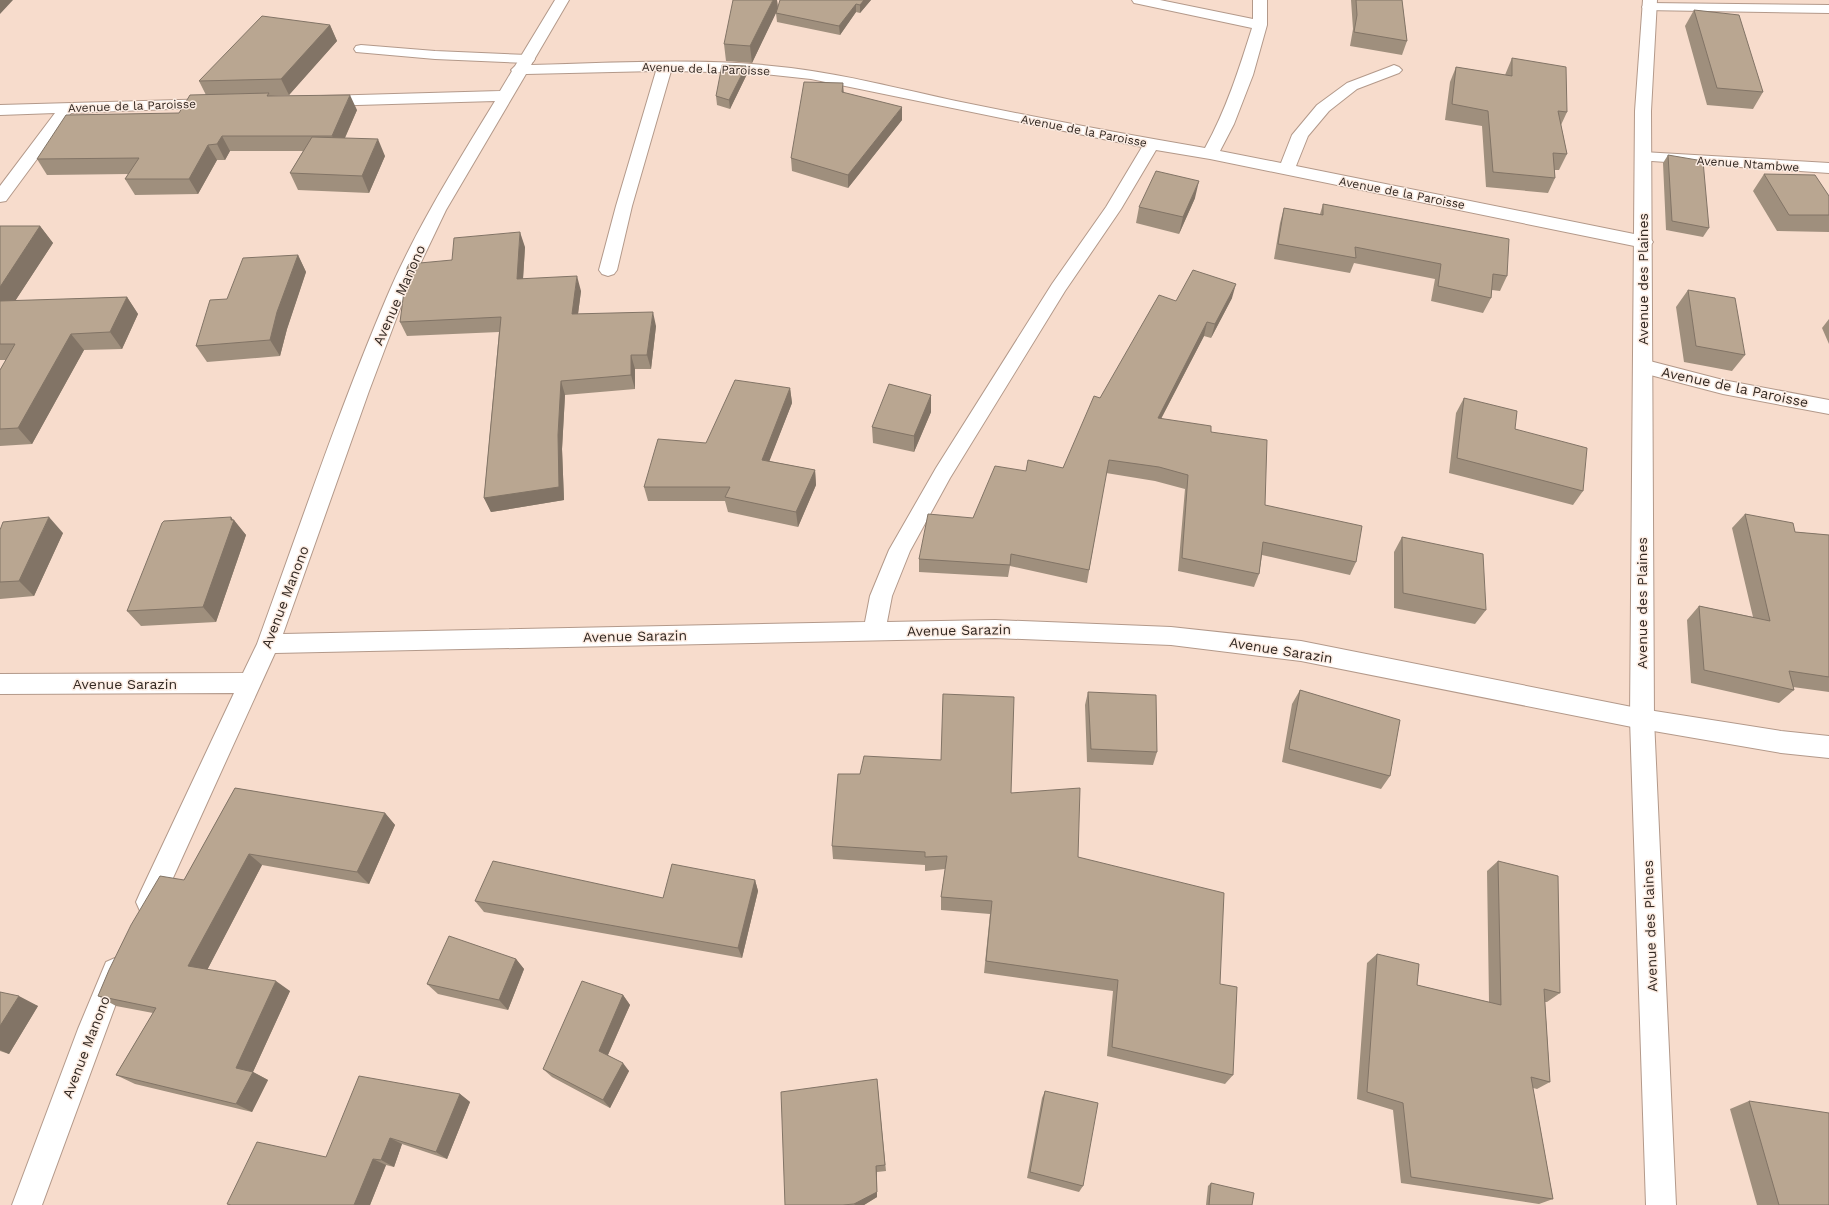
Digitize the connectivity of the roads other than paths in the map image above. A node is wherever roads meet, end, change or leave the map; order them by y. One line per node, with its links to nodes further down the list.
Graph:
1 (562, 0): 8 (street, Avenue Manono)
2 (1138, 0): 6 (street)
3 (1260, 0): 6 (street)
4 (1650, 3): 5 (street); 18 (street, Avenue des Plaines)
5 (1829, 10)
6 (1260, 25): 17 (street)
7 (361, 49): 8 (lane)
8 (524, 64): 9 (street, Avenue de la Paroisse); 11 (street, Avenue Manono)
9 (665, 66): 16 (street, Avenue de la Paroisse); 23 (street)
10 (1394, 70): 20 (street)
11 (504, 96): 12 (street); 27 (street, Avenue Manono)
12 (305, 101)
13 (226, 104): 14 (street, Avenue de la Paroisse)
14 (67, 108): 15 (street, Avenue de la Paroisse); 21 (street)
15 (0, 110)
16 (1151, 145): 17 (street, Avenue de la Paroisse); 26 (street)
17 (1210, 154): 20 (street, Avenue de la Paroisse)
18 (1643, 157): 19 (street, Avenue Ntambwe); 22 (street, Avenue des Plaines)
19 (1829, 168)
20 (1286, 170): 22 (street, Avenue de la Paroisse)
21 (0, 197)
22 (1644, 242): 24 (street, Avenue des Plaines)
23 (608, 270)
24 (1642, 366): 25 (street, Avenue de la Paroisse); 30 (street, Avenue des Plaines)
25 (1829, 407)
26 (874, 631): 27 (street, Avenue Sarazin); 30 (street, Avenue Sarazin)
27 (268, 644): 28 (street, Avenue Manono)
28 (249, 683): 29 (street, Avenue Sarazin); 32 (street, Avenue Manono)
29 (0, 684)
30 (1642, 719): 31 (street, Avenue Sarazin); 35 (street, Avenue des Plaines)
31 (1829, 747)
32 (139, 922)
33 (126, 950): 34 (street, Avenue Manono)
34 (27, 1205)
35 (1661, 1205)

